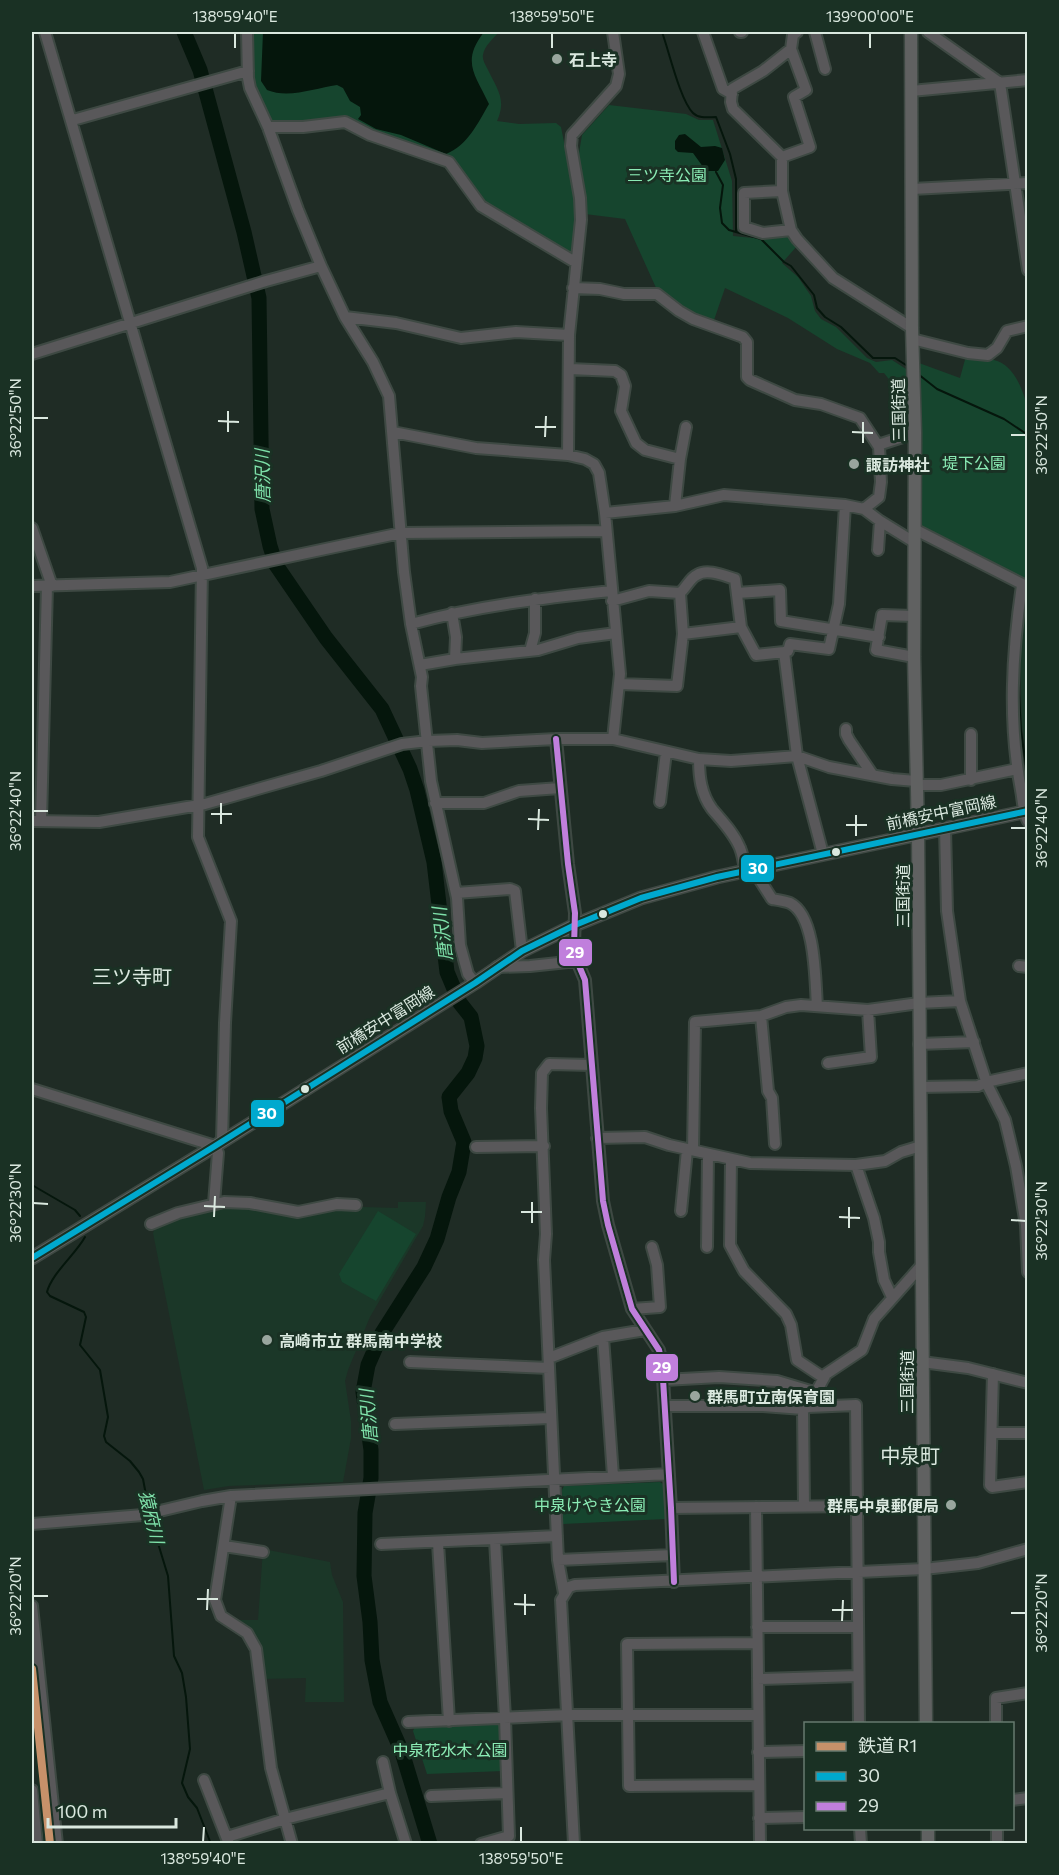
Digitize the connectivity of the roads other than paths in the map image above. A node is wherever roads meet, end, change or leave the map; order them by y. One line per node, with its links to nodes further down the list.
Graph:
1 (45, 32): 16 (street)
2 (247, 32): 11 (street)
3 (613, 32): 24 (street)
4 (703, 32): 15 (street)
5 (815, 32): 10 (street)
6 (911, 32): 14 (main road, 三国街道)
7 (928, 32): 13 (street)
8 (794, 33): 9 (street)
9 (791, 49): 15 (street); 18 (street)
10 (825, 69)
11 (248, 71): 16 (street); 17 (street)
12 (1028, 80): 13 (street)
13 (1000, 83): 14 (street); 19 (street)
14 (911, 91): 21 (main road, 三国街道)
15 (732, 94): 18 (street)
16 (73, 120): 29 (street)
17 (268, 127): 24 (street); 25 (street)
18 (782, 157): 22 (street)
19 (1015, 183): 20 (street); 21 (street); 26 (street)
20 (1028, 183)
21 (912, 189): 31 (main road, 三国街道)
22 (782, 191): 23 (street); 23 (street)
23 (791, 230): 31 (street)
24 (575, 262): 27 (street)
25 (321, 266): 28 (street); 29 (street)
26 (1028, 270)
27 (573, 288): 32 (street); 38 (street)
28 (345, 318): 32 (street); 36 (street)
29 (130, 324): 33 (street); 52 (street)
30 (1028, 326): 31 (street)
31 (912, 333): 37 (main road, 三国街道)
32 (569, 335): 34 (street)
33 (32, 354)
34 (570, 369): 39 (street); 40 (street)
35 (686, 428): 40 (street)
36 (393, 432): 39 (street); 49 (street)
37 (915, 433): 38 (street); 47 (main road, 三国街道)
38 (878, 445): 43 (street)
39 (568, 455): 44 (street)
40 (680, 459): 42 (street)
41 (845, 505): 42 (street); 43 (street); 64 (street)
42 (675, 506): 44 (street)
43 (864, 509): 45 (street)
44 (605, 513): 48 (street)
45 (880, 521): 50 (street); 51 (street)
46 (32, 528): 55 (street)
47 (914, 529): 50 (main road, 三国街道); 53 (street)
48 (606, 531): 49 (street); 58 (street)
49 (401, 533): 52 (street); 62 (street)
50 (914, 542): 61 (main road, 三国街道)
51 (878, 550)
52 (203, 574): 55 (street); 89 (street)
53 (1025, 585): 82 (street)
54 (32, 586): 55 (street)
55 (50, 586): 91 (street)
56 (680, 593): 57 (street); 58 (street); 66 (street)
57 (737, 593): 63 (street); 64 (street)
58 (612, 596): 59 (street); 65 (street)
59 (535, 599): 60 (street); 68 (street)
60 (452, 613): 62 (street); 71 (street)
61 (914, 616): 67 (street); 70 (main road, 三国街道)
62 (411, 624): 72 (street)
63 (741, 627): 66 (street); 69 (street)
64 (834, 630): 67 (street); 69 (street)
65 (616, 633): 68 (street); 73 (street)
66 (683, 634): 73 (street)
67 (879, 637): 70 (street)
68 (530, 651): 71 (street)
69 (784, 652): 80 (street)
70 (914, 657): 85 (main road, 三国街道)
71 (455, 658): 72 (street)
72 (420, 665): 78 (street)
73 (619, 684): 77 (street)
74 (846, 729): 83 (street)
75 (971, 734): 84 (street)
76 (556, 739): 77 (street); 78 (street); 86 (street)
77 (613, 739): 79 (street)
78 (428, 741): 87 (street); 89 (street)
79 (666, 752): 81 (street); 88 (street)
80 (797, 756): 81 (street); 83 (street); 94 (street)
81 (699, 759): 95 (street)
82 (1017, 769): 84 (street); 90 (street)
83 (872, 774): 85 (street)
84 (971, 780): 85 (street)
85 (916, 783): 93 (main road, 三国街道)
86 (560, 788): 87 (street); 97 (street)
87 (435, 802): 96 (street)
88 (660, 802)
89 (198, 805): 91 (street); 116 (street)
90 (1027, 814): 92 (main road, 前橋安中富岡線)
91 (36, 821)
92 (945, 828): 93 (main road, 前橋安中富岡線); 102 (street)
93 (918, 834): 94 (main road, 前橋安中富岡線); 103 (main road, 三国街道)
94 (823, 854): 95 (main road, 前橋安中富岡線)
95 (749, 870): 97 (main road, 前橋安中富岡線); 104 (street)
96 (456, 893): 98 (street); 101 (street)
97 (575, 925): 98 (main road, 前橋安中富岡線); 99 (street)
98 (522, 951): 100 (main road, 前橋安中富岡線)
99 (577, 961): 100 (street); 110 (street)
100 (497, 968): 101 (main road, 前橋安中富岡線)
101 (475, 983): 116 (main road, 前橋安中富岡線)
102 (960, 1001): 103 (street); 107 (street)
103 (919, 1003): 105 (street); 108 (main road, 三国街道)
104 (817, 1006): 105 (street); 106 (street)
105 (868, 1010): 109 (street)
106 (761, 1016): 117 (street); 121 (street)
107 (974, 1042): 108 (street); 112 (street)
108 (919, 1044): 113 (main road, 三国街道)
109 (828, 1063)
110 (592, 1065): 115 (street); 118 (street)
111 (1028, 1072): 112 (street)
112 (986, 1082): 113 (street); 133 (street)
113 (920, 1088): 119 (main road, 三国街道)
114 (32, 1089): 116 (street)
115 (597, 1138): 121 (street); 135 (street)
116 (219, 1143): 125 (street); 131 (main road, 前橋安中富岡線)
117 (775, 1144)
118 (544, 1146): 120 (street); 140 (street)
119 (921, 1146): 124 (street); 132 (main road, 三国街道)
120 (476, 1147)
121 (690, 1150): 122 (street); 127 (street)
122 (708, 1154): 123 (street); 130 (street)
123 (731, 1160): 124 (street); 142 (street)
124 (856, 1165): 134 (street)
125 (214, 1203): 126 (street); 128 (street)
126 (356, 1205)
127 (681, 1211)
128 (151, 1224)
129 (652, 1247): 135 (street)
130 (707, 1247)
131 (32, 1258)
132 (921, 1266): 134 (street); 139 (main road, 三国街道)
133 (1028, 1272)
134 (892, 1298): 142 (street)
135 (632, 1309): 136 (street)
136 (645, 1330): 137 (street); 143 (street)
137 (603, 1336): 140 (street); 153 (street)
138 (410, 1362): 140 (street)
139 (922, 1362): 141 (street); 171 (main road, 三国街道)
140 (549, 1363): 148 (street)
141 (993, 1374): 144 (street); 151 (street)
142 (824, 1378): 145 (street)
143 (664, 1380): 145 (street); 146 (street)
144 (1028, 1383)
145 (817, 1393): 147 (street)
146 (665, 1406): 147 (street); 152 (street)
147 (806, 1408): 157 (street); 158 (street)
148 (550, 1418): 149 (street); 154 (street)
149 (396, 1424)
150 (1028, 1432): 151 (street)
151 (992, 1433): 155 (street)
152 (669, 1474): 153 (street); 160 (street)
153 (613, 1476): 154 (street)
154 (555, 1480): 156 (street); 162 (street)
155 (1028, 1482)
156 (231, 1496): 161 (street); 166 (street)
157 (804, 1506): 158 (street); 159 (street)
158 (857, 1506): 172 (street)
159 (756, 1507): 160 (street); 173 (street)
160 (671, 1508): 169 (street)
161 (32, 1524)
162 (557, 1536): 163 (street); 170 (street)
163 (495, 1540): 164 (street); 187 (street)
164 (438, 1543): 165 (street); 188 (street)
165 (381, 1544)
166 (224, 1546): 168 (street); 204 (street)
167 (1028, 1549): 171 (street)
168 (263, 1552)
169 (673, 1555): 170 (street); 174 (street)
170 (558, 1560): 175 (street)
171 (924, 1569): 172 (street); 191 (main road, 三国街道)
172 (858, 1571): 173 (street); 178 (street)
173 (757, 1576): 174 (street); 177 (street)
174 (674, 1581): 175 (street)
175 (564, 1593): 185 (street)
176 (32, 1606): 180 (street)
177 (757, 1627): 178 (street); 179 (street)
178 (857, 1627): 181 (street)
179 (756, 1643): 182 (street); 184 (street)
180 (35, 1671): 206 (street)
181 (858, 1676): 182 (street); 190 (street)
182 (758, 1678): 186 (street)
183 (1028, 1693): 192 (street)
184 (627, 1714): 185 (street); 186 (street); 197 (street)
185 (568, 1715): 187 (street); 211 (street)
186 (758, 1715): 194 (street)
187 (505, 1718): 188 (street); 200 (street)
188 (449, 1721): 189 (street)
189 (408, 1722)
190 (859, 1722)
191 (926, 1722)
192 (996, 1722)
193 (804, 1751): 194 (street)
194 (758, 1752): 197 (street)
195 (383, 1762): 199 (street)
196 (204, 1780): 205 (street)
197 (759, 1785): 203 (street)
198 (32, 1790): 207 (street)
199 (390, 1793): 204 (street); 209 (street)
200 (507, 1793): 201 (street); 210 (street)
201 (431, 1796)
202 (804, 1817): 203 (street)
203 (759, 1818): 212 (street)
204 (285, 1819): 205 (street); 208 (street)
205 (228, 1840)
206 (57, 1841): 207 (street)
207 (37, 1842)
208 (292, 1844)
209 (406, 1844)
210 (481, 1844)
211 (574, 1844)
212 (760, 1844)

